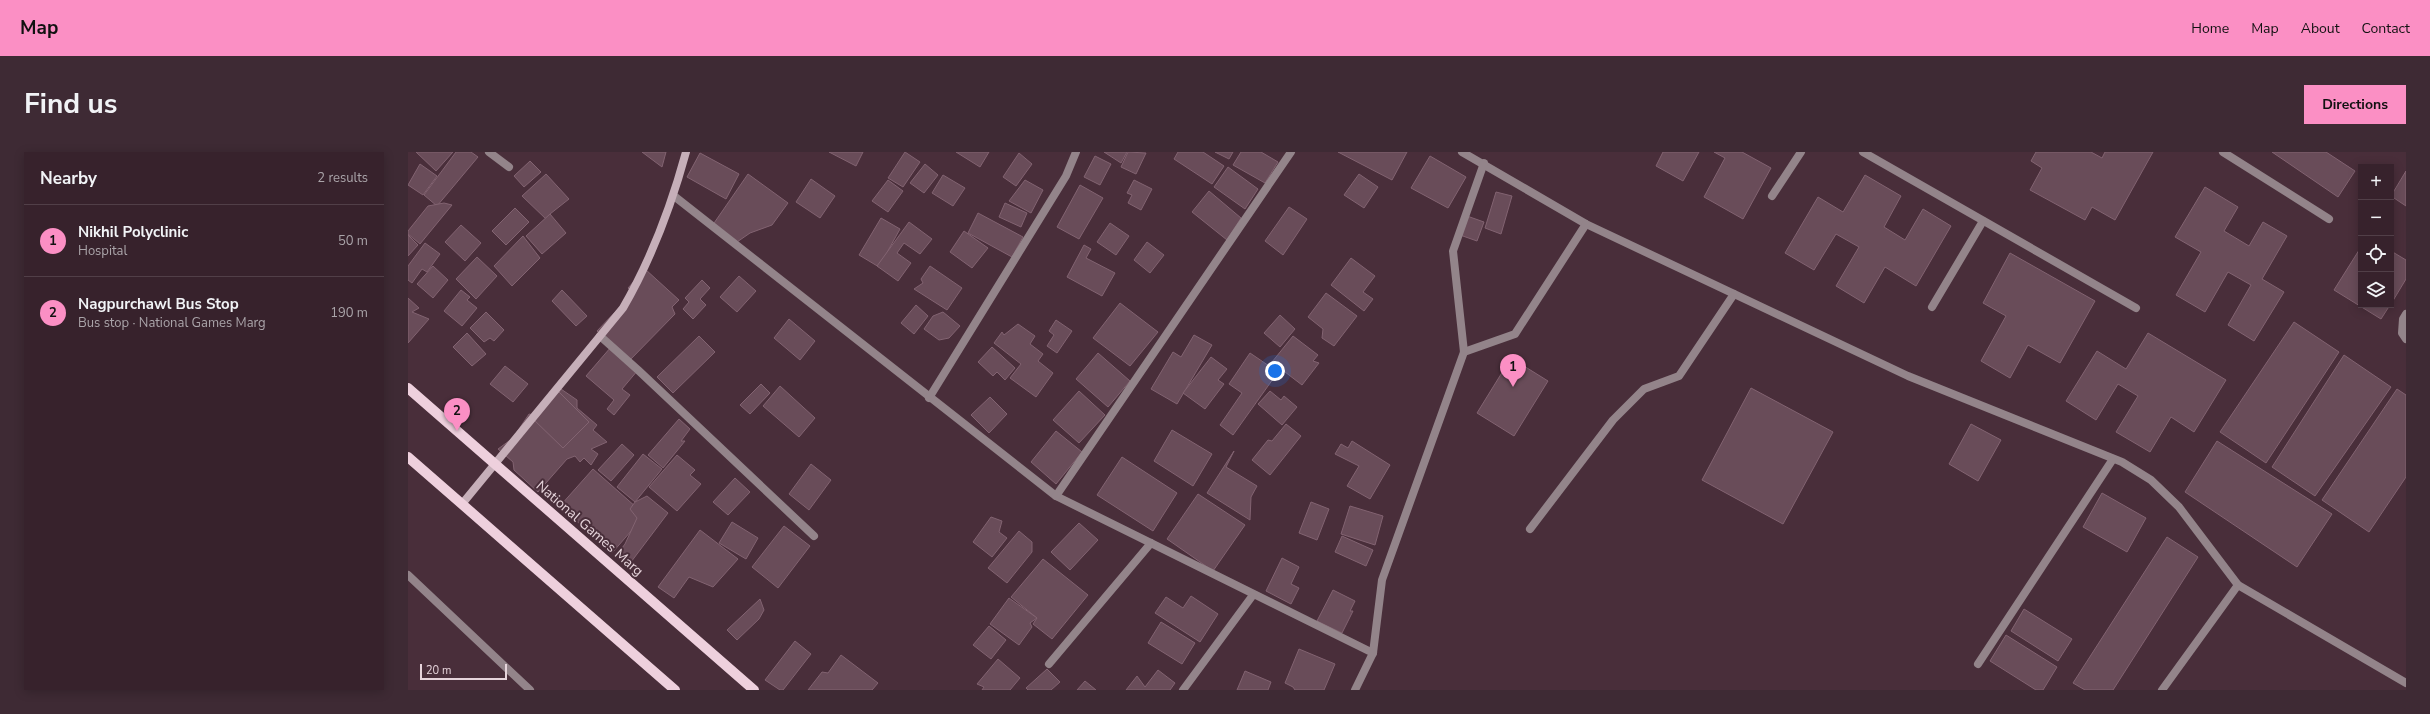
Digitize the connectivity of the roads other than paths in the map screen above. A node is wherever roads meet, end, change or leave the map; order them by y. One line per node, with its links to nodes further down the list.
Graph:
1 (489, 152): 10 (street)
2 (686, 152): 11 (street)
3 (1076, 152): 24 (street)
4 (1291, 152): 28 (street)
5 (1462, 152): 9 (street)
6 (1801, 152): 12 (street)
7 (1863, 152): 14 (street)
8 (2223, 152): 13 (street)
9 (1484, 163): 15 (street); 22 (street)
10 (509, 166)
11 (674, 196): 20 (street); 24 (street)
12 (1772, 196)
13 (2329, 219)
14 (1983, 221): 17 (street); 18 (street)
15 (1586, 224): 16 (street); 22 (street)
16 (1734, 294): 26 (street); 30 (street)
17 (1932, 307)
18 (2136, 308)
19 (2406, 314): 21 (street)
20 (600, 336): 27 (street); 31 (street)
21 (2406, 339)
22 (1464, 352): 36 (street)
23 (408, 388): 27 (main road, National Games Marg)
24 (929, 398): 28 (street)
25 (408, 457): 29 (main road)
26 (2114, 459): 34 (street); 38 (street)
27 (495, 464): 29 (street); 42 (main road, National Games Marg)
28 (1056, 496): 32 (street)
29 (462, 504): 41 (main road)
30 (1530, 529)
31 (814, 536)
32 (1151, 543): 35 (street); 37 (street)
33 (408, 575): 40 (street)
34 (2238, 585): 39 (street); 45 (street)
35 (1253, 595): 36 (street); 43 (street)
36 (1373, 653): 44 (street)
37 (1049, 664)
38 (1978, 664)
39 (2406, 683)
40 (528, 689)
41 (675, 690)
42 (754, 690)
43 (1183, 690)
44 (1355, 690)
45 (2162, 690)

